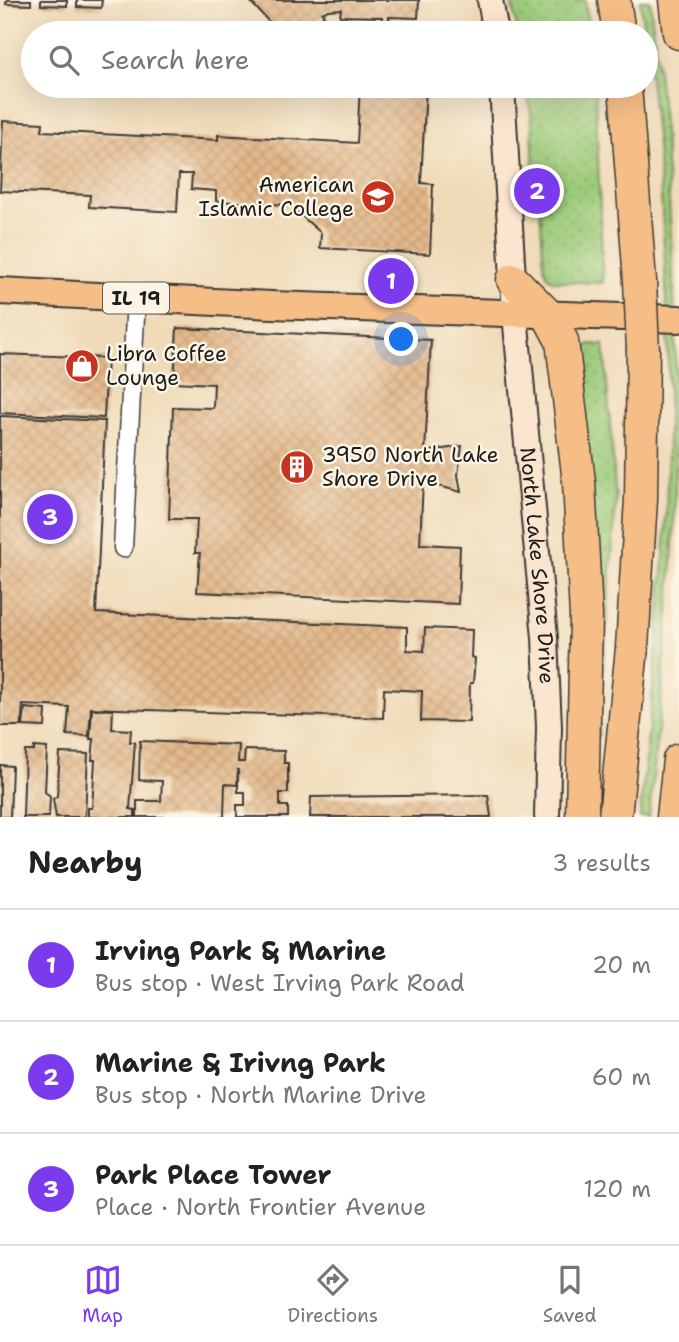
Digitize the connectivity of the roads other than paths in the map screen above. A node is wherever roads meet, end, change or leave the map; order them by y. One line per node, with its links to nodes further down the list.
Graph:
1 (490, 0): 4 (main road)
2 (614, 0): 5 (highway)
3 (676, 0): 6 (highway)
4 (494, 21)
5 (617, 21)
6 (679, 33)
7 (503, 98): 9 (main road, North Lake Shore Drive)
8 (626, 98): 19 (highway, bridge)
9 (513, 280): 12 (main road, North Lake Shore Drive); 13 (highway)
10 (0, 291): 11 (main road, IL 19)
11 (136, 298): 12 (main road, IL 19); 15 (street)
12 (515, 314): 13 (main road, IL 19); 17 (main road, North Lake Shore Drive)
13 (548, 315): 14 (main road, IL 19); 18 (highway)
14 (679, 319)
15 (123, 548)
16 (679, 760): 20 (highway)
17 (547, 817)
18 (582, 817)
19 (615, 817)
20 (673, 817)

